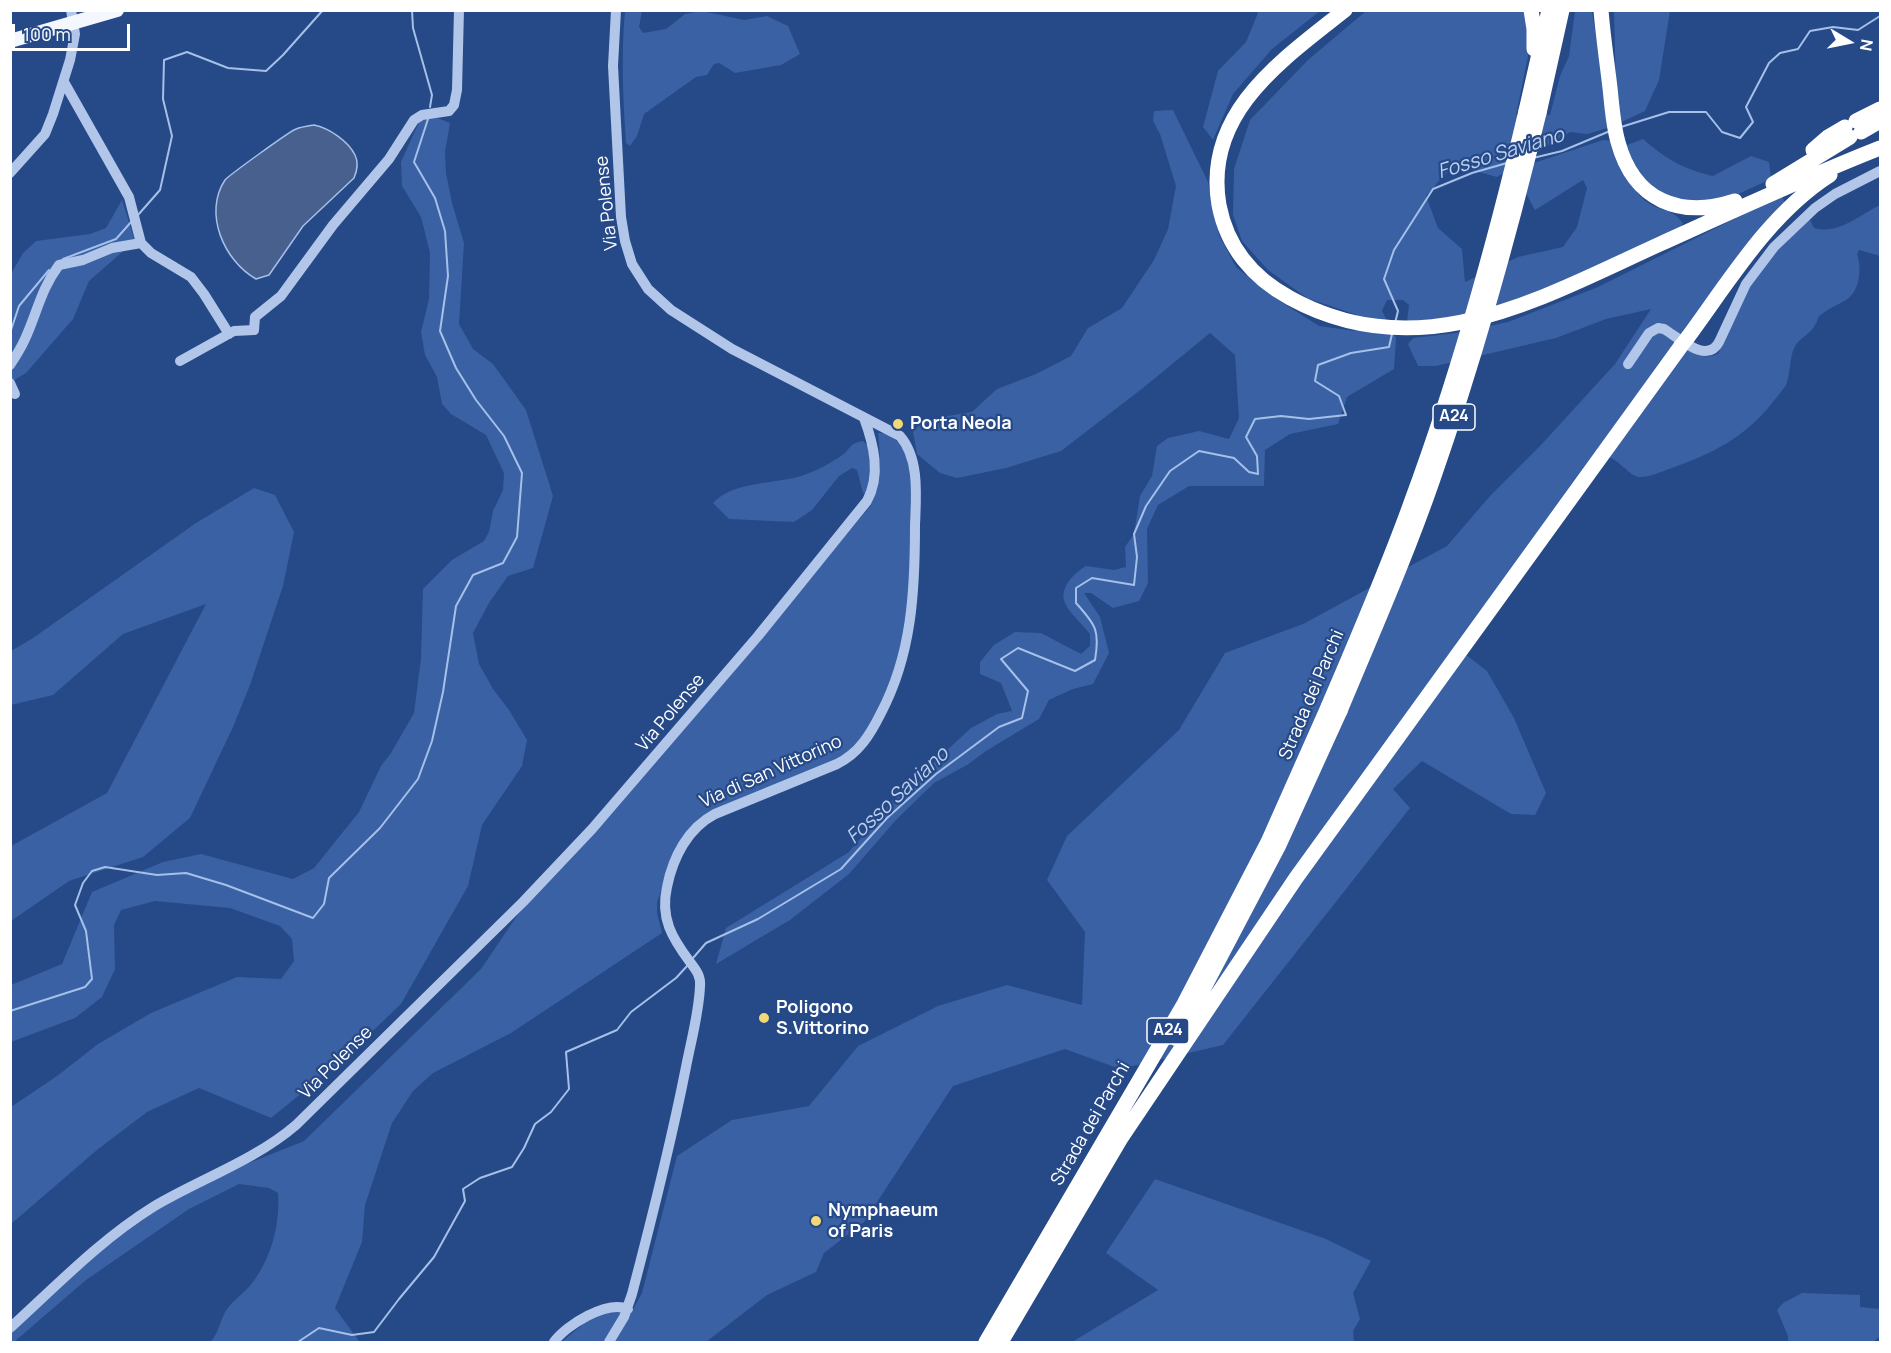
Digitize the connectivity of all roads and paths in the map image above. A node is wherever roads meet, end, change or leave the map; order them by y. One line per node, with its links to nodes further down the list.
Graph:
1 (117, 10): 9 (main road)
2 (459, 10): 25 (street)
3 (616, 10): 31 (street, Via Polense)
4 (1345, 10): 23 (highway)
5 (1531, 10): 13 (highway)
6 (1549, 10): 13 (highway, Strada dei Parchi / A24)
7 (1562, 10): 13 (highway, Strada dei Parchi / A24)
8 (1601, 10): 20 (highway)
9 (73, 17): 10 (main road); 11 (street)
10 (10, 41)
11 (64, 82): 22 (street); 24 (street)
12 (1881, 109): 17 (highway)
13 (1533, 112): 32 (highway, Strada dei Parchi / A24, bridge)
14 (1881, 116): 17 (highway)
15 (1881, 121): 17 (highway)
16 (1881, 128): 17 (highway)
17 (1854, 132): 20 (highway)
18 (1881, 148): 19 (highway)
19 (1864, 154): 23 (highway); 33 (highway)
20 (1794, 171): 23 (highway)
21 (1881, 171): 27 (street)
22 (10, 173)
23 (1749, 203)
24 (141, 243): 25 (street); 28 (street)
25 (229, 334): 26 (street)
26 (180, 361)
27 (1628, 364)
28 (10, 365)
29 (10, 383): 30 (street)
30 (15, 394)
31 (864, 418): 34 (street, Via di San Vittorino); 35 (street, Via Polense)
32 (1334, 709): 33 (highway, Strada dei Parchi / A24); 38 (highway, Strada dei Parchi / A24)
33 (1119, 1141): 39 (highway, Strada dei Parchi / A24)
34 (628, 1309): 36 (street); 37 (street, Via di San Vittorino)
35 (10, 1328)
36 (554, 1342)
37 (609, 1342)
38 (986, 1342)
39 (1001, 1342)

